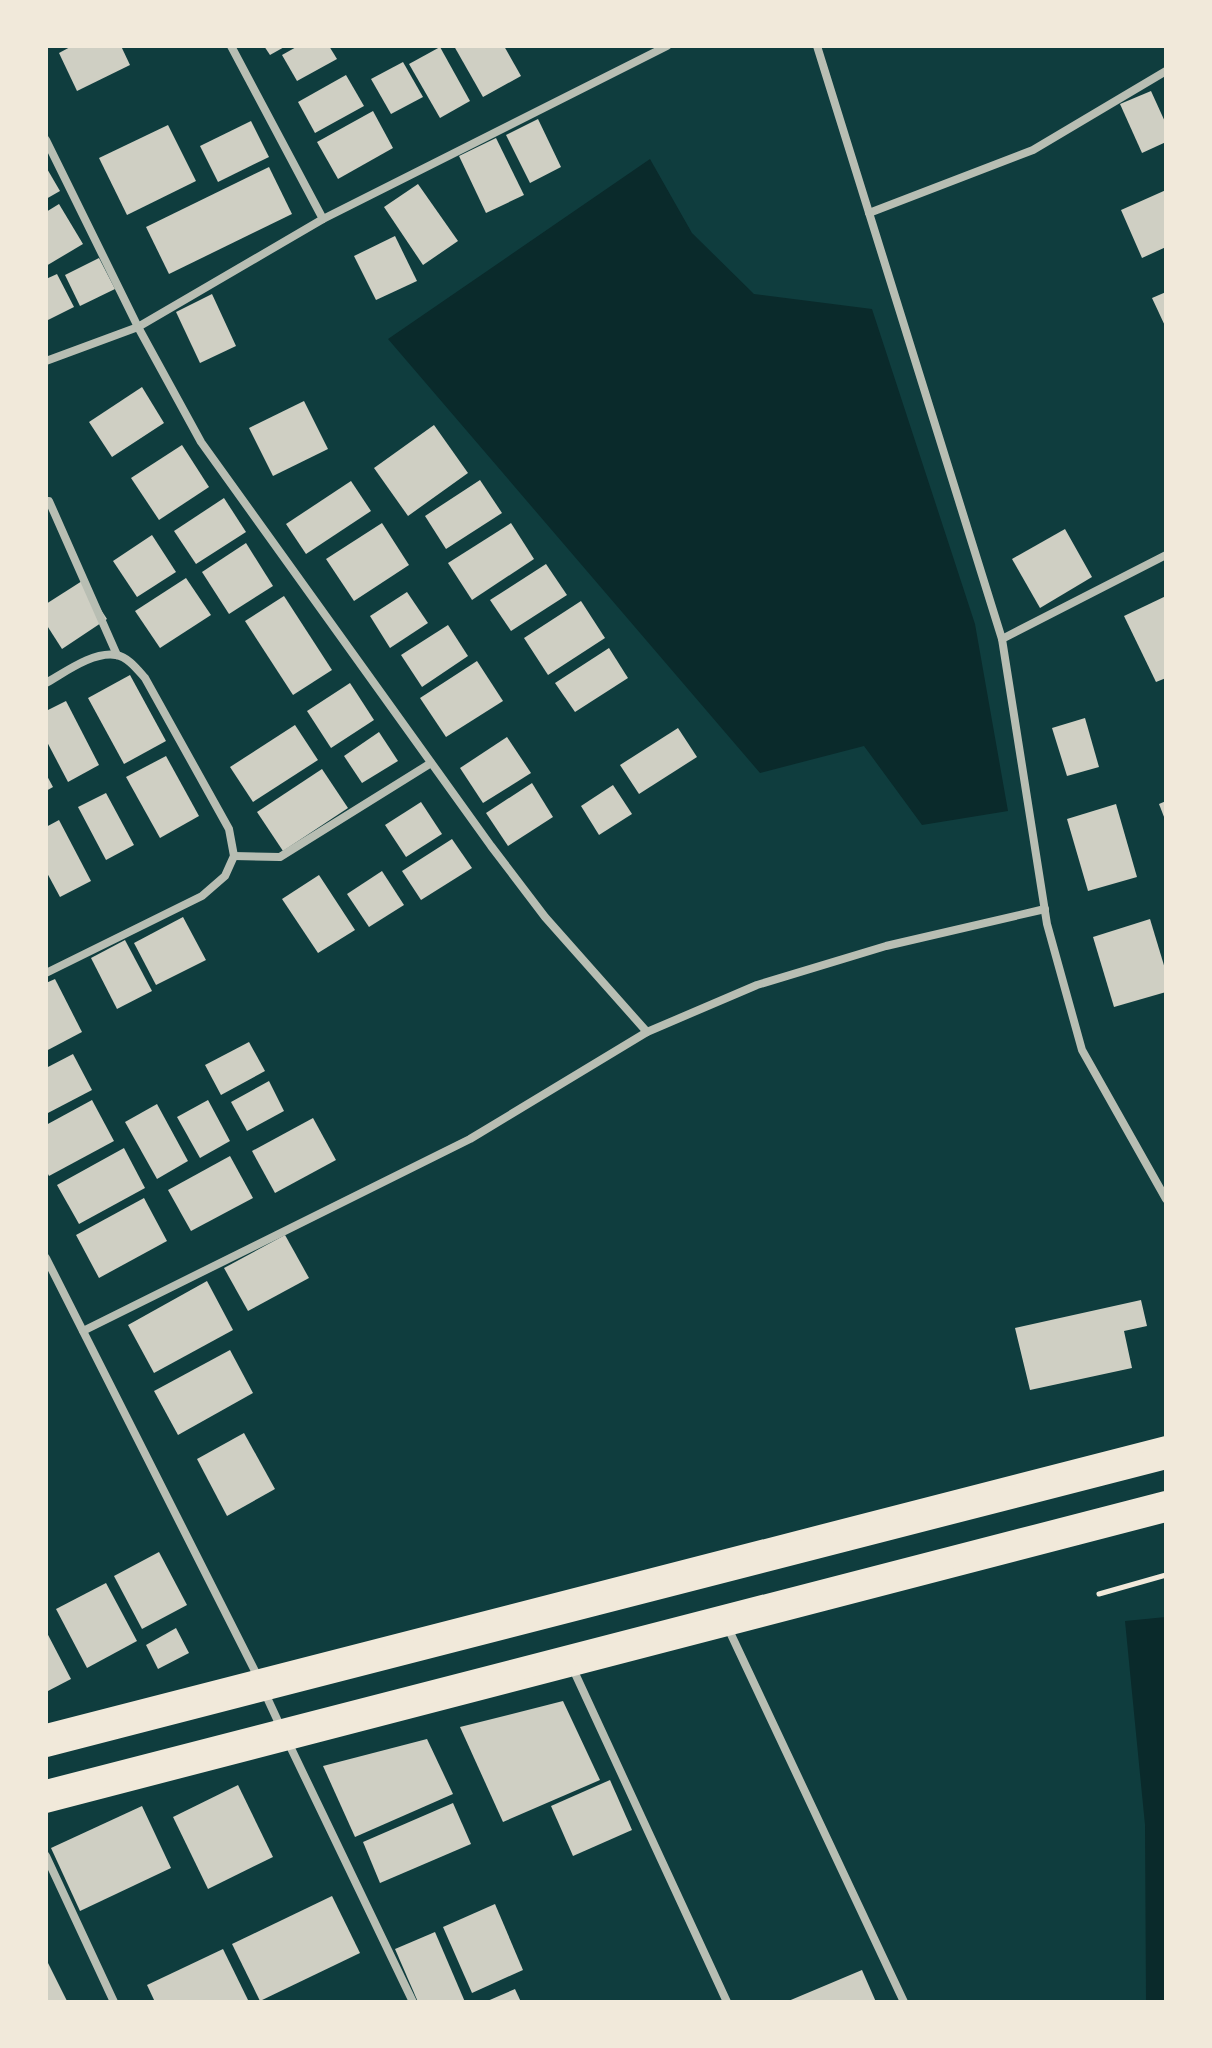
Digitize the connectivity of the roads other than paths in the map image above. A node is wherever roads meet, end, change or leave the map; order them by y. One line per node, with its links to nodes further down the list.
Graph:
1 (231, 46): 7 (street)
2 (667, 46): 7 (street)
3 (817, 46): 6 (street)
4 (1166, 71): 6 (street)
5 (46, 140): 8 (street)
6 (869, 213): 12 (street)
7 (323, 219): 8 (street)
8 (138, 327): 9 (street); 15 (street)
9 (46, 361)
10 (46, 501): 13 (street)
11 (1166, 555): 12 (street)
12 (1002, 639): 17 (street)
13 (117, 655): 14 (street); 16 (street)
14 (46, 683)
15 (431, 763): 16 (street); 19 (street)
16 (234, 856): 18 (street)
17 (1045, 909): 19 (street); 20 (street)
18 (46, 973)
19 (647, 1032): 22 (street)
20 (1166, 1199)
21 (46, 1258): 22 (street)
22 (83, 1331): 29 (street)
23 (1166, 1444): 29 (main road)
24 (1166, 1458): 32 (highway)
25 (1166, 1502): 33 (highway)
26 (1166, 1514): 27 (main road)
27 (728, 1628): 28 (main road); 39 (street)
28 (572, 1668): 31 (main road); 38 (street)
29 (258, 1678): 30 (main road); 31 (street)
30 (46, 1732)
31 (287, 1742): 34 (main road); 37 (street)
32 (46, 1746)
33 (46, 1791)
34 (46, 1805)
35 (46, 1856): 36 (street)
36 (114, 2002)
37 (413, 2002)
38 (727, 2002)
39 (904, 2002)

